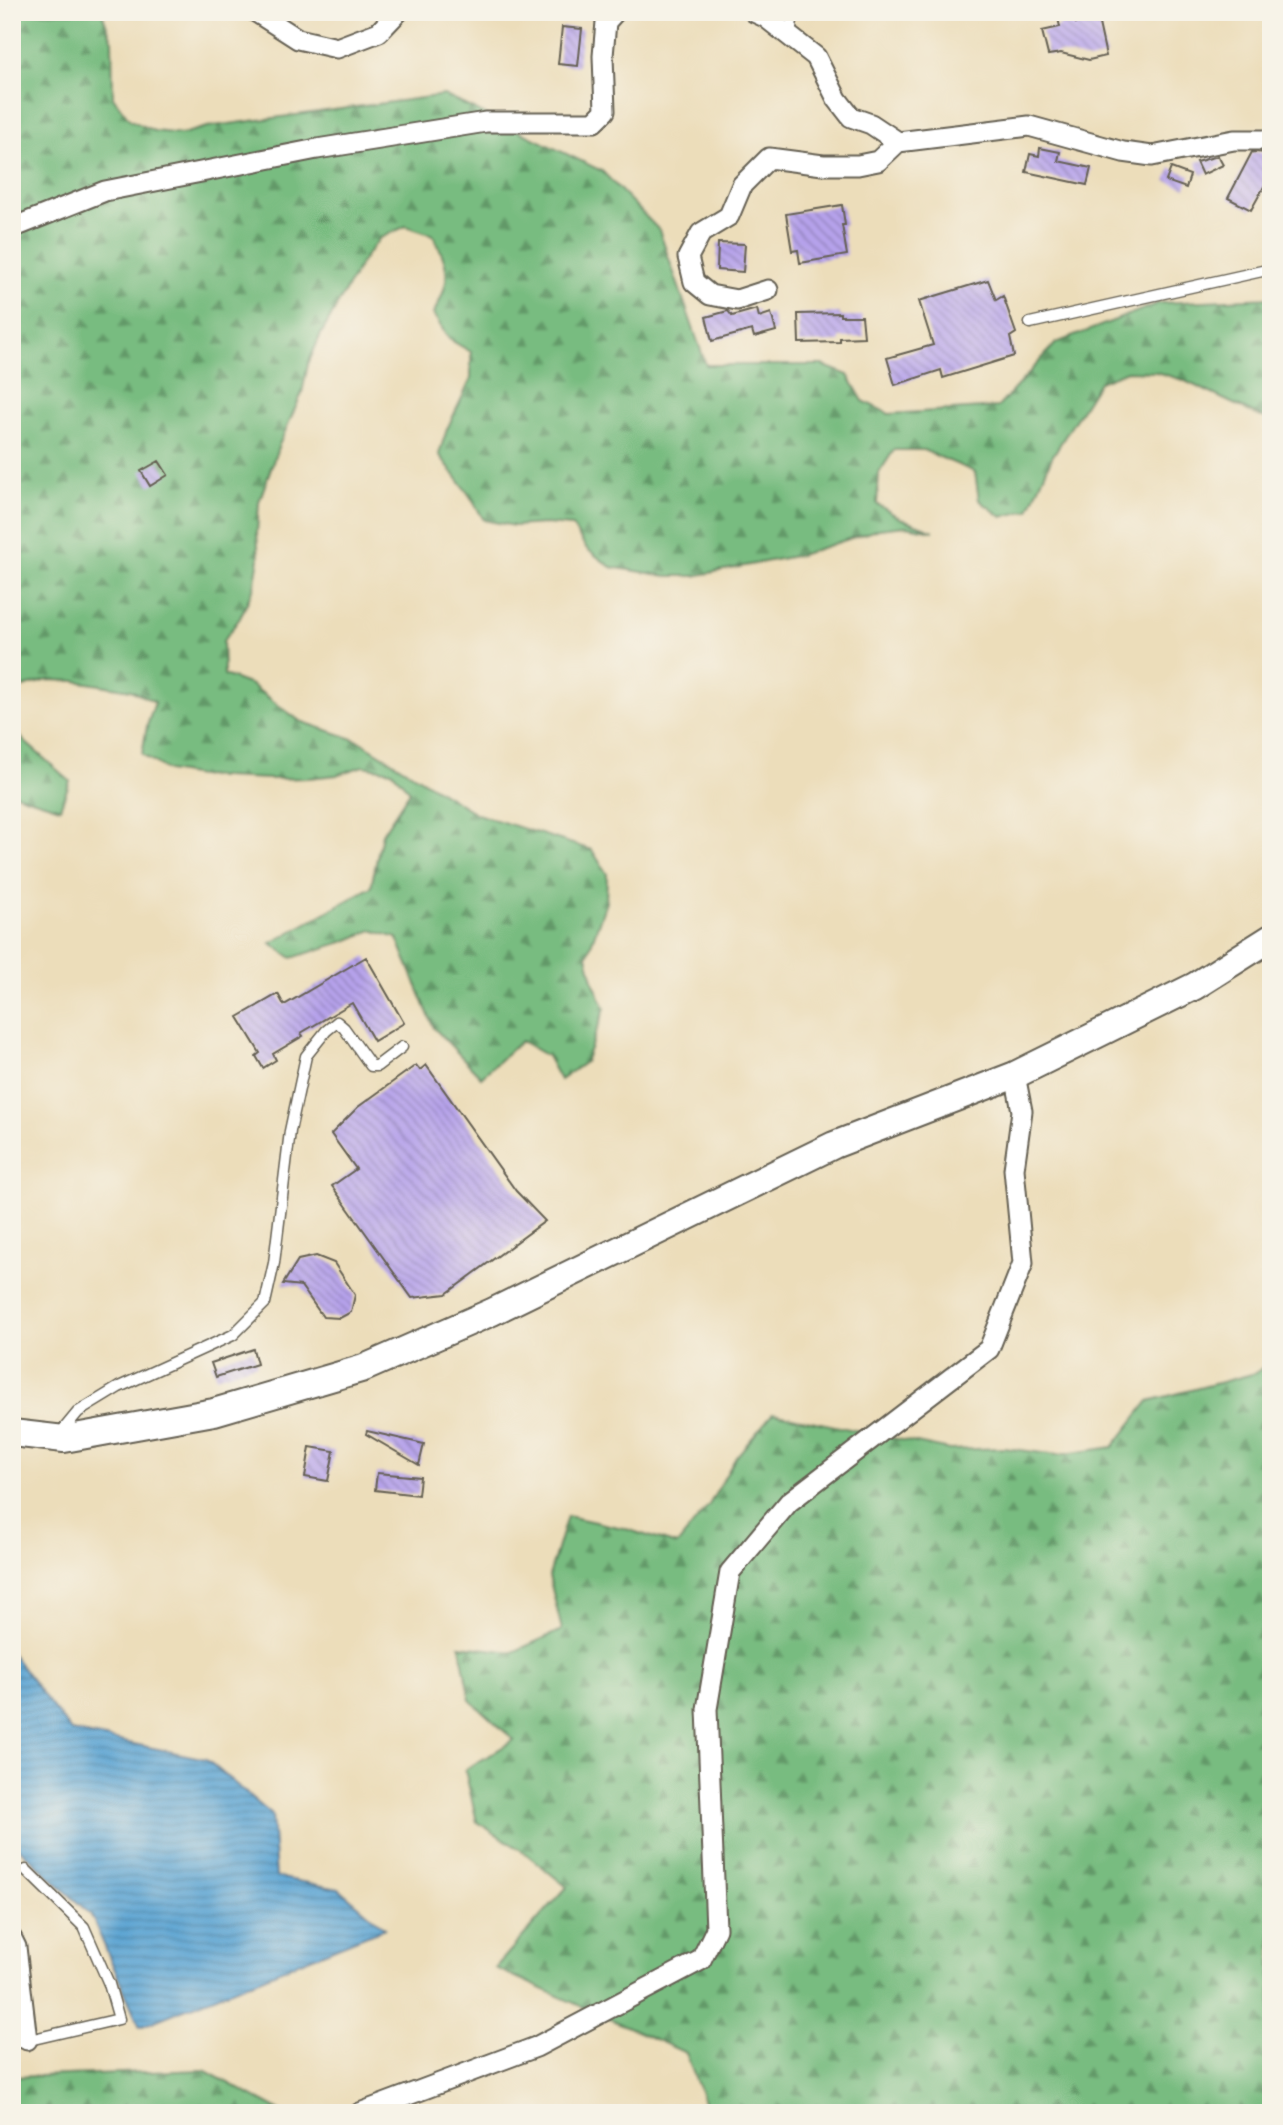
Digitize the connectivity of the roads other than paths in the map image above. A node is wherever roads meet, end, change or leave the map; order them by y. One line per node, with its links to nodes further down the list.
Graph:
1 (256, 12): 2 (street)
2 (398, 12)
3 (615, 12): 9 (street)
4 (754, 12): 6 (street)
5 (793, 12): 6 (lane)
6 (790, 37): 8 (street)
7 (1271, 140): 8 (street)
8 (898, 142): 11 (street)
9 (12, 228)
10 (1271, 269): 12 (lane)
11 (768, 290)
12 (1030, 323)
13 (1271, 938): 15 (street)
14 (402, 1046): 17 (lane)
15 (1015, 1075): 17 (street); 21 (street)
16 (12, 1433): 17 (street)
17 (56, 1438)
18 (26, 1870): 20 (lane)
19 (12, 1938): 20 (street)
20 (20, 2042)
21 (360, 2113)

